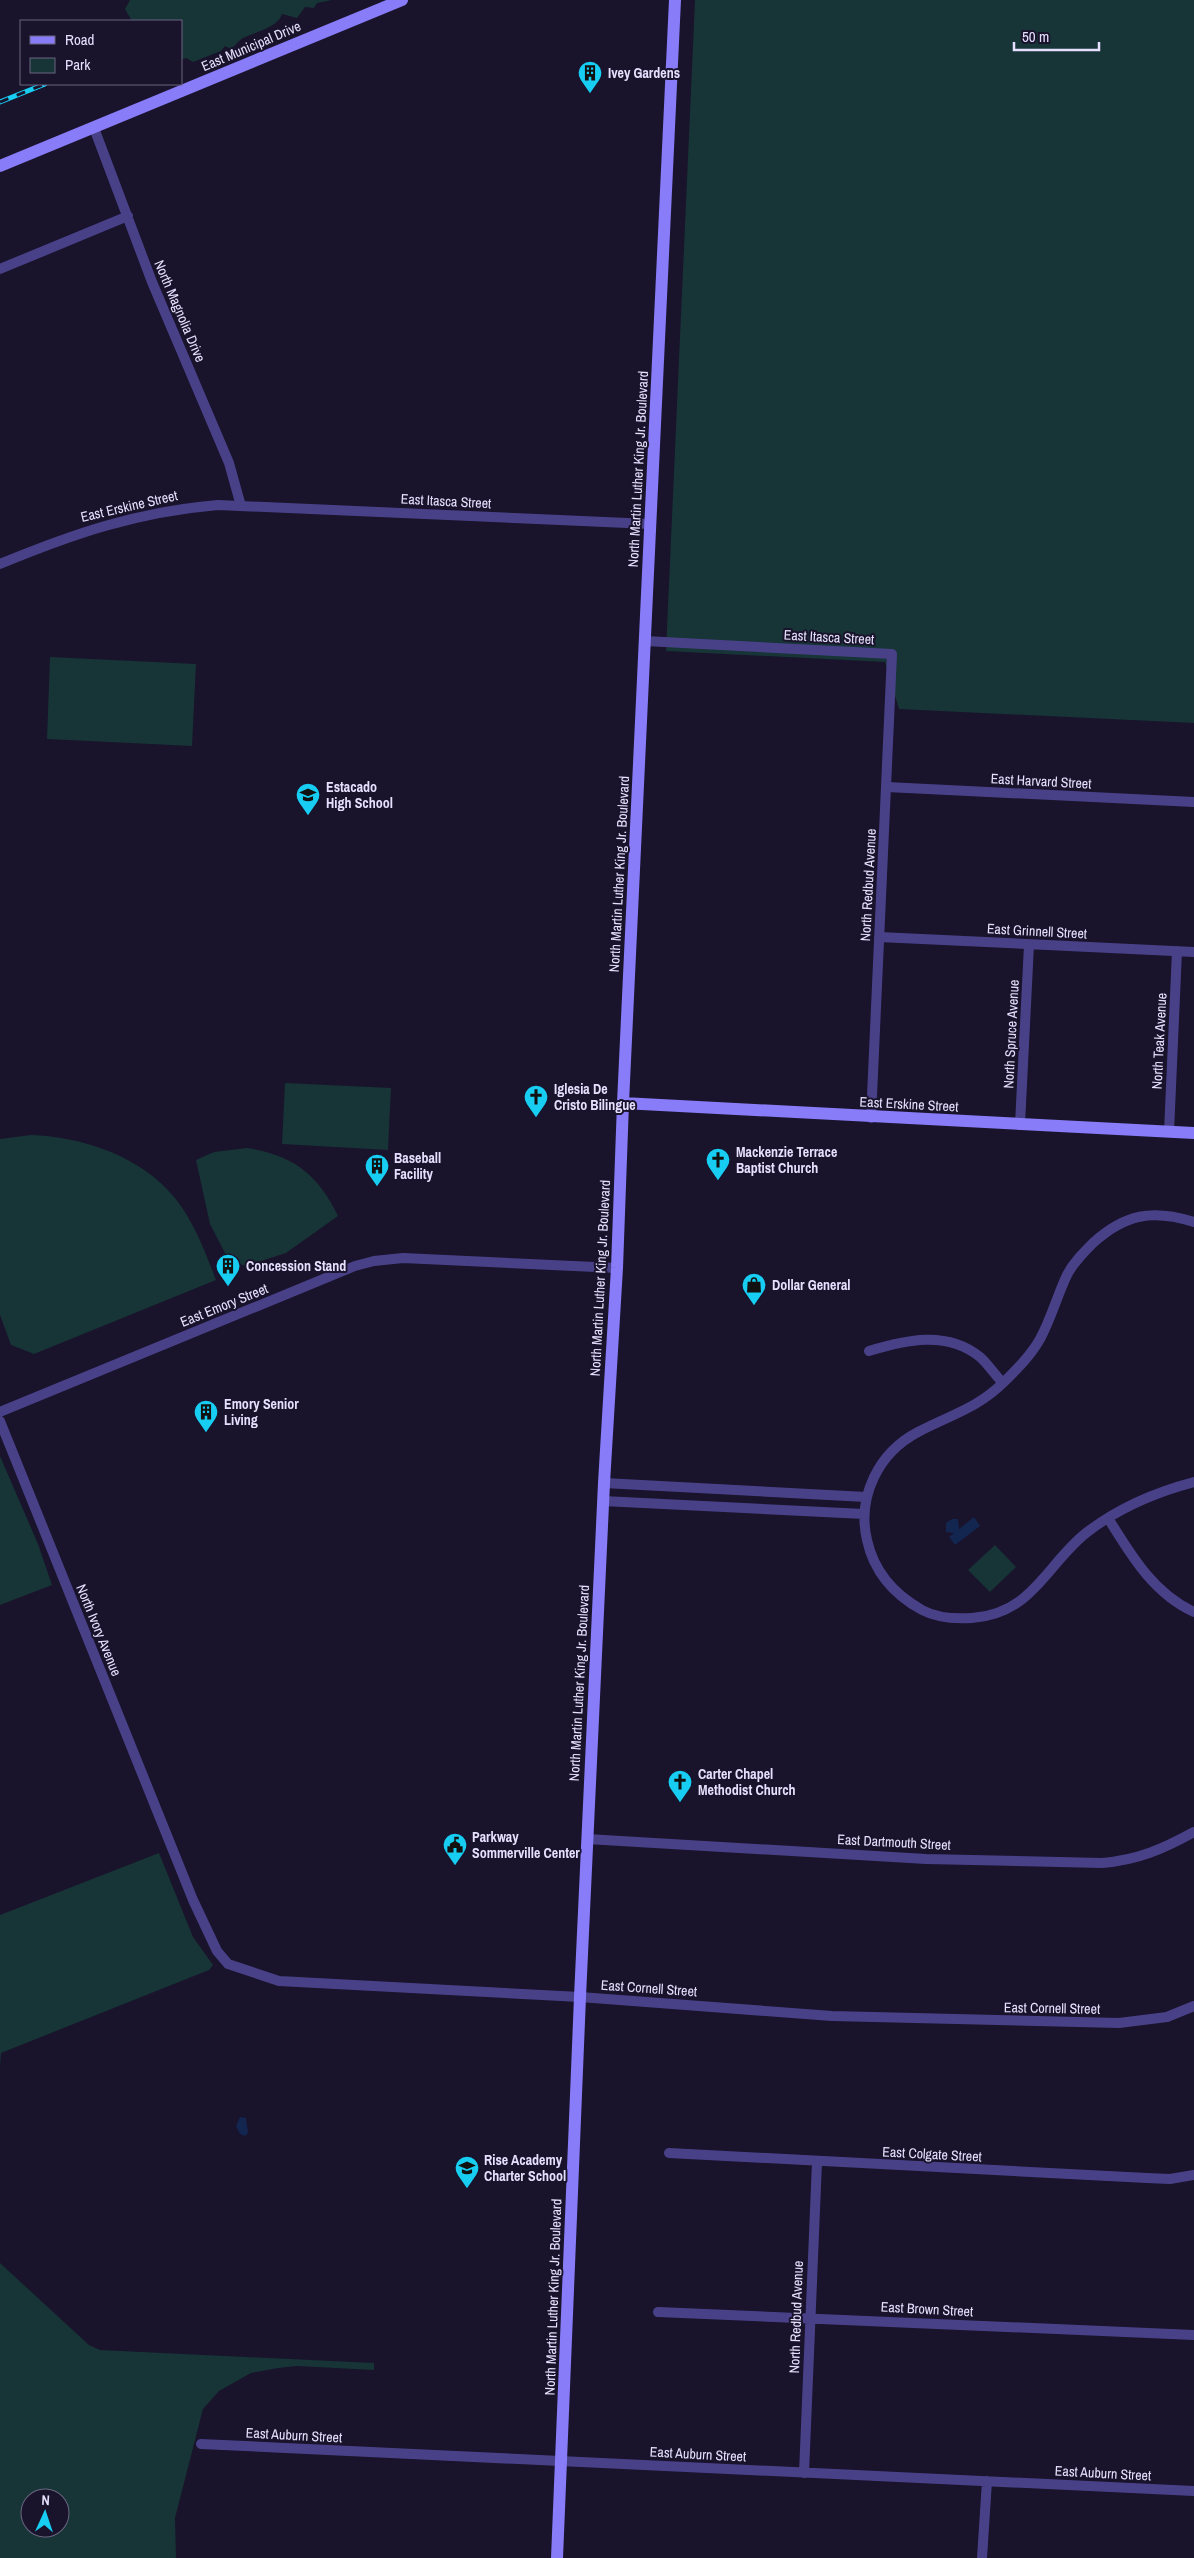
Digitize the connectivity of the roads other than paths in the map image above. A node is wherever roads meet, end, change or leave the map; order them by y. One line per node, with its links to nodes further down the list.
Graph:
1 (402, 0): 3 (main road, East Municipal Drive)
2 (675, 0): 8 (main road, North Martin Luther King Jr. Boulevard)
3 (94, 128): 4 (main road, East Municipal Drive); 5 (street, North Magnolia Drive)
4 (0, 166)
5 (128, 216): 6 (street); 7 (street, North Magnolia Drive)
6 (0, 269)
7 (241, 506): 8 (street, East Itasca Street); 9 (street, East Erskine Street)
8 (650, 524): 10 (main road, North Martin Luther King Jr. Boulevard)
9 (0, 564)
10 (645, 641): 11 (street, East Itasca Street); 18 (main road, North Martin Luther King Jr. Boulevard)
11 (892, 654): 12 (street, North Redbud Avenue)
12 (887, 787): 13 (street, East Harvard Street); 14 (street, North Redbud Avenue)
13 (1194, 802)
14 (879, 937): 15 (street, East Grinnell Street); 19 (street, North Redbud Avenue)
15 (1029, 945): 16 (street, East Grinnell Street); 20 (street, North Spruce Avenue)
16 (1177, 951): 17 (street, East Grinnell Street); 21 (street, North Teak Avenue)
17 (1194, 952)
18 (623, 1103): 19 (main road, East Erskine Street); 24 (main road, North Martin Luther King Jr. Boulevard)
19 (871, 1118): 20 (main road, East Erskine Street)
20 (1020, 1124): 21 (main road, East Erskine Street)
21 (1169, 1132): 22 (main road, East Erskine Street)
22 (1194, 1133)
23 (1194, 1222): 26 (street)
24 (617, 1268): 27 (street, East Emory Street); 30 (main road, North Martin Luther King Jr. Boulevard)
25 (869, 1351): 26 (street)
26 (1003, 1383): 31 (street)
27 (0, 1412)
28 (0, 1421): 38 (street, North Ivory Avenue)
29 (1194, 1482): 34 (street)
30 (604, 1483): 31 (street); 32 (main road, North Martin Luther King Jr. Boulevard)
31 (866, 1497): 33 (street)
32 (603, 1501): 33 (street); 37 (main road, North Martin Luther King Jr. Boulevard)
33 (864, 1514): 34 (street)
34 (1108, 1518): 35 (street)
35 (1194, 1612)
36 (1194, 1832): 37 (street, East Dartmouth Street)
37 (587, 1839): 39 (main road, North Martin Luther King Jr. Boulevard)
38 (174, 1850): 39 (street, East Cornell Street)
39 (580, 1997): 40 (street, East Cornell Street); 48 (main road, North Martin Luther King Jr. Boulevard)
40 (1194, 2006)
41 (669, 2153): 42 (street, East Colgate Street)
42 (817, 2162): 43 (street, East Colgate Street); 45 (street, North Redbud Avenue)
43 (1194, 2175)
44 (658, 2312): 45 (street, East Brown Street)
45 (809, 2318): 46 (street, East Brown Street); 49 (street, North Redbud Avenue)
46 (1194, 2335)
47 (201, 2444): 48 (street, East Auburn Street)
48 (561, 2461): 49 (street, East Auburn Street); 52 (main road, North Martin Luther King Jr. Boulevard)
49 (804, 2473): 50 (street, East Auburn Street)
50 (987, 2482): 51 (street, East Auburn Street); 53 (street)
51 (1194, 2491)
52 (557, 2558)
53 (982, 2558)

